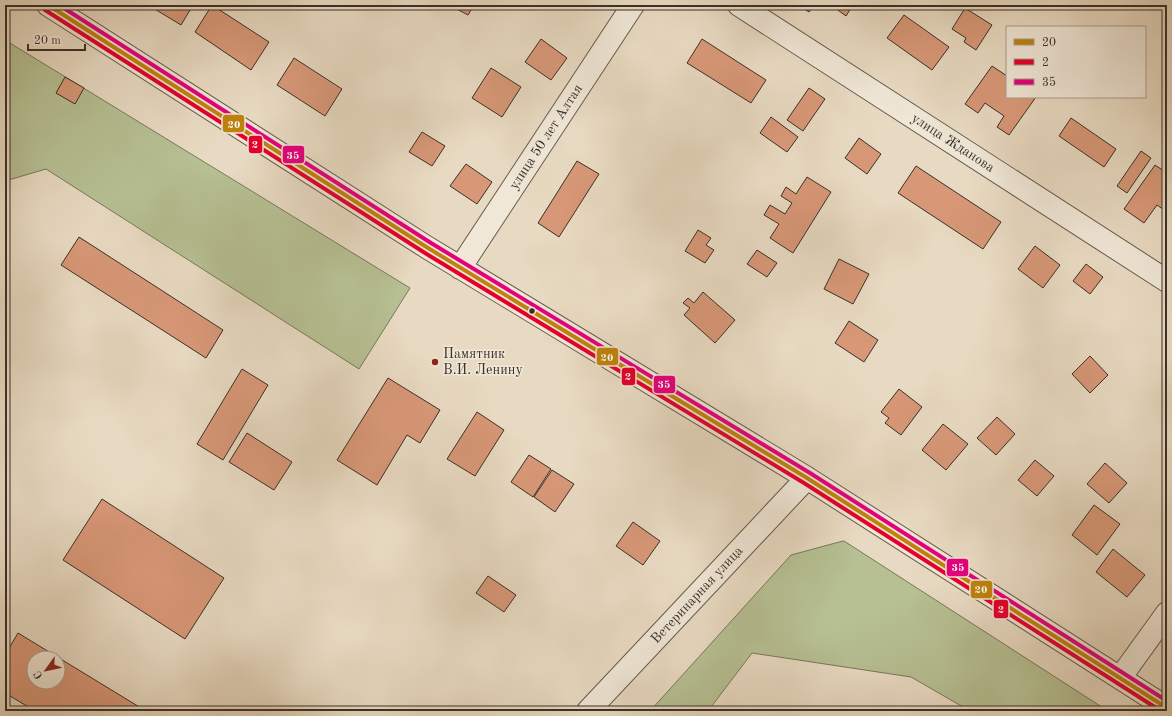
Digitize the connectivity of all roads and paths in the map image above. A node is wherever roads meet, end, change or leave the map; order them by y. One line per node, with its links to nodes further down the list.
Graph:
1 (48, 5): 4 (street)
2 (633, 5): 4 (street, улица 50 лет Алтая)
3 (739, 5): 5 (street, улица Жданова)
4 (460, 268): 6 (street)
5 (1167, 281)
6 (806, 478): 8 (street); 10 (street, Ветеринарная улица)
7 (1167, 612): 8 (street)
8 (1120, 678): 9 (street)
9 (1167, 708)
10 (588, 711)

